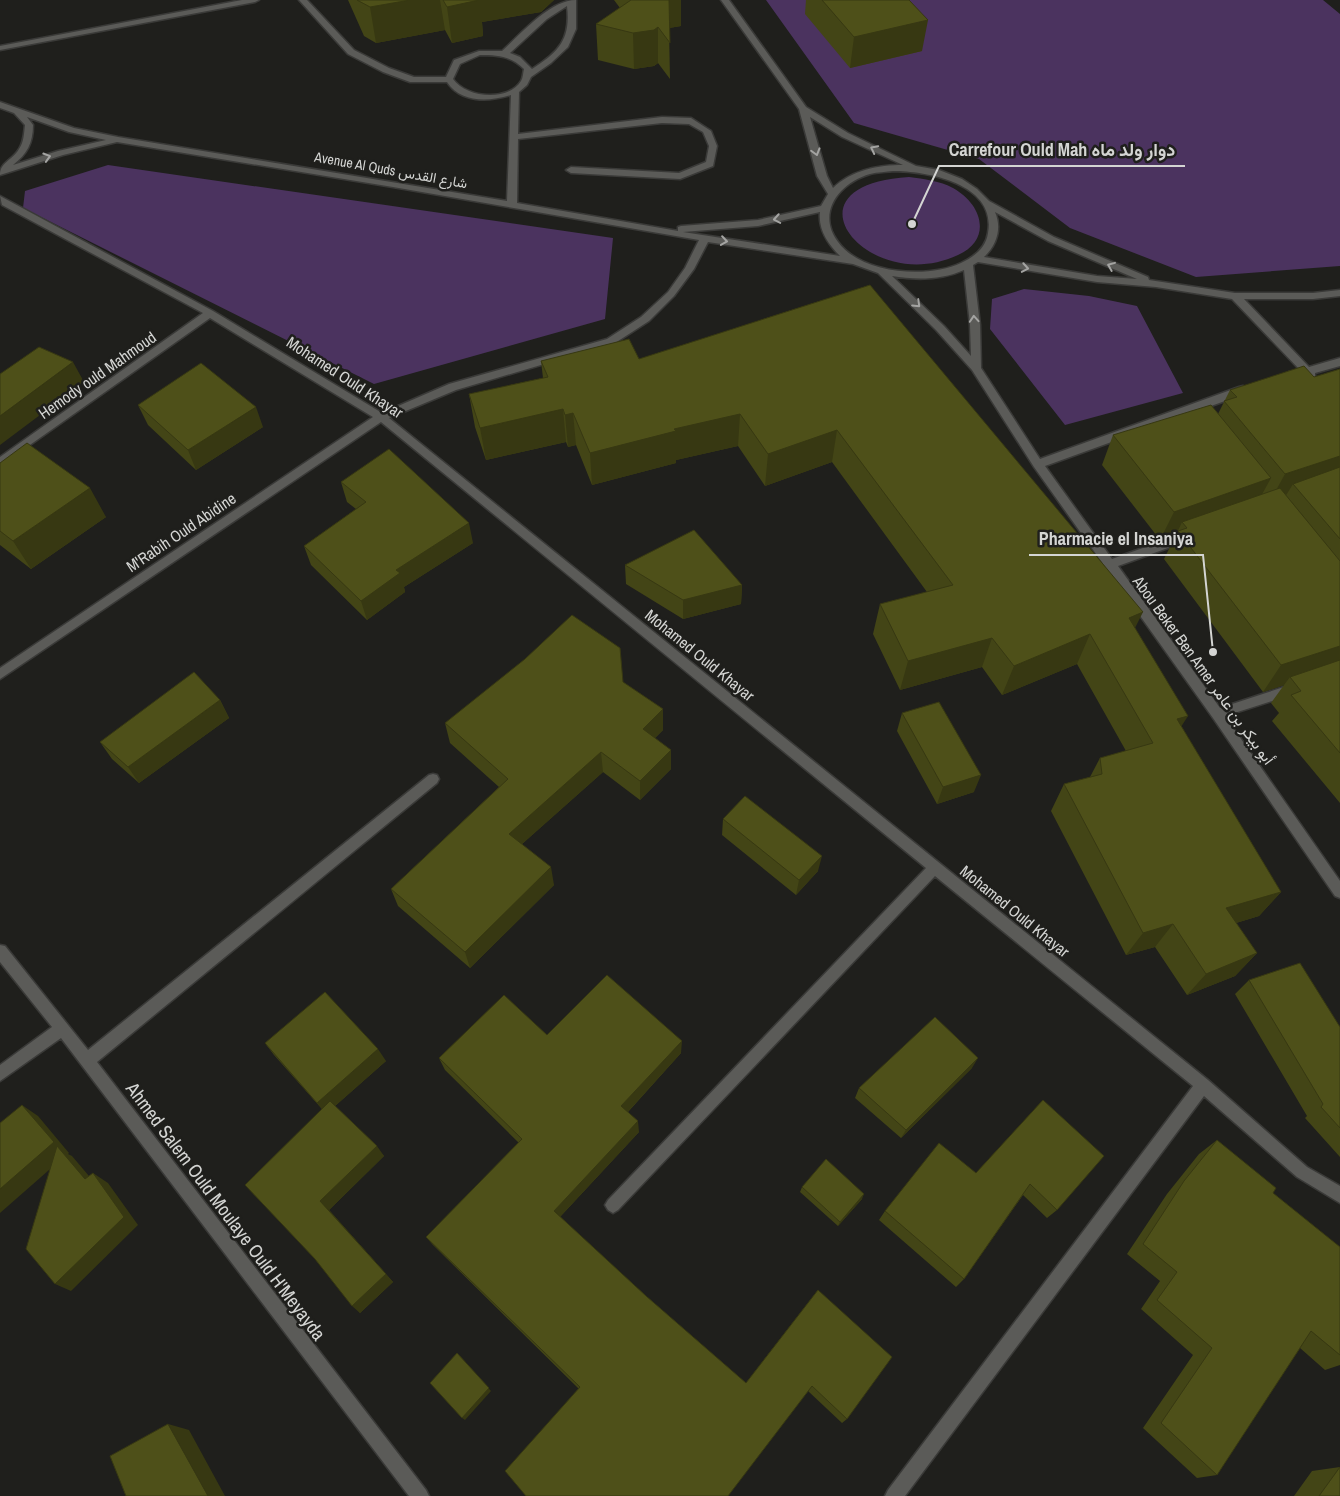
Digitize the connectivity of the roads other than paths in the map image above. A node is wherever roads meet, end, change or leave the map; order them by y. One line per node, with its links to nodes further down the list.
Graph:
1 (255, 0): 5 (street)
2 (304, 0): 8 (street)
3 (725, 0): 11 (street)
4 (571, 1): 6 (street); 7 (street)
5 (0, 48)
6 (505, 53): 7 (street); 8 (street)
7 (527, 76): 9 (street)
8 (449, 79): 9 (street)
9 (515, 90): 13 (street)
10 (1, 104): 12 (street, Avenue Al Quds شارع القدس)
11 (802, 109): 15 (street, one-way to 11); 18 (street, one-way to 18)
12 (18, 112): 14 (street, Avenue Al Quds شارع القدس); 17 (street)
13 (513, 137): 16 (street); 21 (street)
14 (118, 140): 17 (street, Avenue Al Quds شارع القدس, one-way to 14); 21 (street, Avenue Al Quds شارع القدس)
15 (918, 168): 18 (street); 20 (street)
16 (571, 170)
17 (0, 171)
18 (832, 193): 22 (street)
19 (0, 199): 32 (street, Mohamed Ould Khayar)
20 (987, 203): 25 (street); 29 (street, one-way to 20)
21 (512, 205): 23 (street, Avenue Al Quds شارع القدس)
22 (824, 208): 23 (street, Avenue Al Quds شارع القدس, one-way to 23); 26 (street)
23 (658, 231): 24 (street, Avenue Al Quds شارع القدس)
24 (705, 238): 26 (street, Avenue Al Quds شارع القدس, one-way to 26); 39 (street, M'Rabih Ould Abidine)
25 (977, 259): 27 (street); 29 (street, one-way to 29)
26 (856, 261): 28 (street)
27 (968, 265): 28 (street); 34 (street, one-way to 27)
28 (880, 271): 34 (street, Abou Beker Ben Amer أبو بيكر بن عامر, one-way to 34)
29 (1156, 284): 31 (street)
30 (1340, 293): 31 (street)
31 (1234, 296): 35 (street)
32 (210, 312): 39 (street, Mohamed Ould Khayar); 40 (street, Hemody ould Mahmoud)
33 (1340, 362): 35 (street)
34 (976, 368): 41 (street, Abou Beker Ben Amer أبو بيكر بن عامر)
35 (1307, 371): 36 (street); 37 (street)
36 (1281, 379)
37 (1320, 384)
38 (1254, 386): 41 (street)
39 (381, 417): 44 (street, M'Rabih Ould Abidine); 48 (street, Mohamed Ould Khayar)
40 (0, 462)
41 (1038, 464): 43 (street, Abou Beker Ben Amer أبو بيكر بن عامر)
42 (1201, 532): 43 (street)
43 (1109, 565): 46 (street, Abou Beker Ben Amer أبو بيكر بن عامر)
44 (0, 674)
45 (1302, 686): 46 (street)
46 (1217, 714): 49 (street, Abou Beker Ben Amer أبو بيكر بن عامر)
47 (433, 779): 52 (street)
48 (936, 867): 54 (street, Mohamed Ould Khayar); 56 (street)
49 (1340, 892)
50 (0, 951): 51 (street, Ahmed Salem Ould Moulaye Ould H'Meyayda)
51 (62, 1028): 52 (street, Ahmed Salem Ould Moulaye Ould H'Meyayda); 53 (street)
52 (86, 1061): 57 (street, Ahmed Salem Ould Moulaye Ould H'Meyayda)
53 (0, 1074)
54 (1203, 1085): 55 (street, Mohamed Ould Khayar); 58 (street)
55 (1340, 1194)
56 (612, 1205)
57 (420, 1496)
58 (894, 1496)

